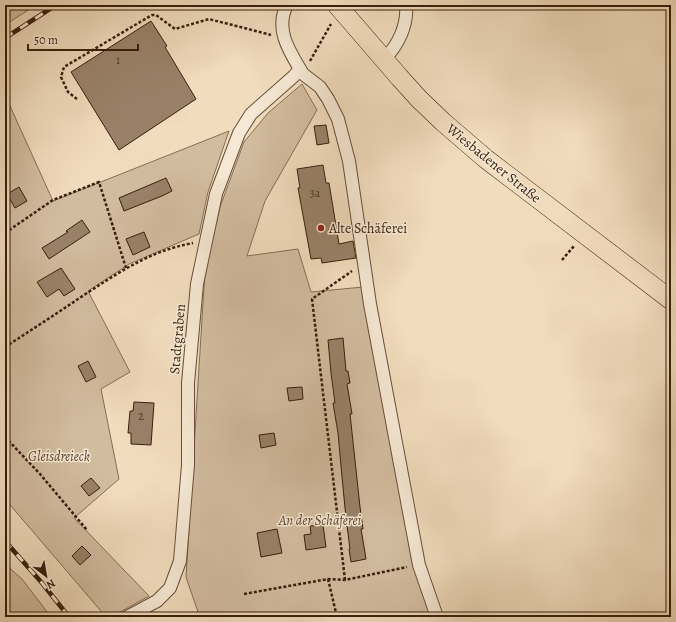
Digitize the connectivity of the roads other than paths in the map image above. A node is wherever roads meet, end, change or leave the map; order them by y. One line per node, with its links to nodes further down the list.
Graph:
1 (287, 5): 5 (street)
2 (406, 5): 4 (street)
3 (338, 6): 4 (main road, Wiesbadener Straße)
4 (384, 59): 6 (main road, Wiesbadener Straße)
5 (301, 72): 7 (street, Stadtgraben); 8 (street)
6 (671, 300)
7 (127, 617)
8 (437, 617)

